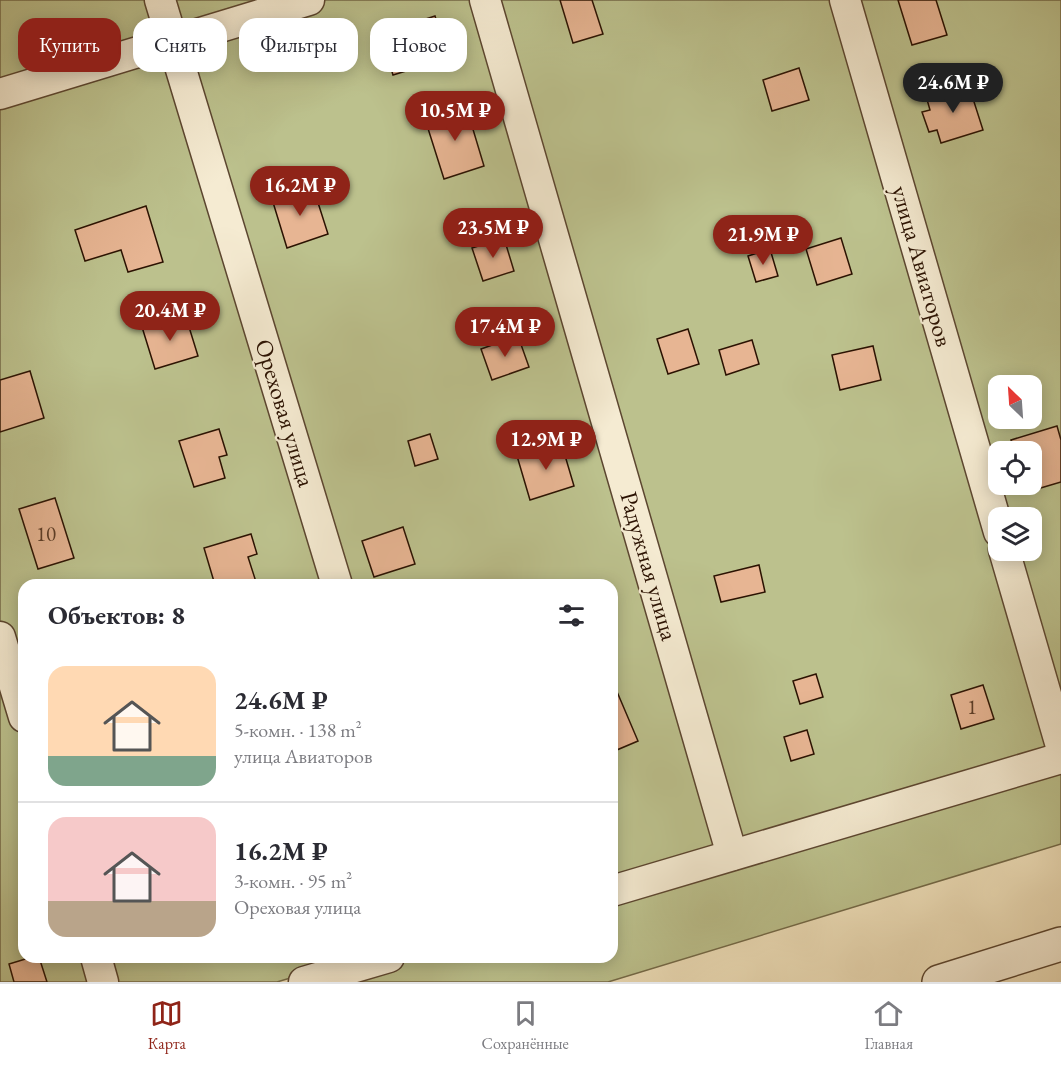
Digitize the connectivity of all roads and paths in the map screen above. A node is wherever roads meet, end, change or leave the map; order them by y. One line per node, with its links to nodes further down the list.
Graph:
1 (160, 0): 5 (street, Ореховая улица)
2 (309, 0): 6 (street)
3 (485, 0): 17 (street, Радужная улица)
4 (845, 0): 10 (street, улица Авиаторов)
5 (166, 18)
6 (227, 25)
7 (133, 54): 9 (street)
8 (182, 72): 12 (street, Ореховая улица)
9 (0, 94)
10 (992, 507)
11 (1007, 561): 15 (street)
12 (336, 579)
13 (0, 637): 14 (street)
14 (18, 697)
15 (1061, 746)
16 (1061, 758): 17 (street)
17 (732, 855): 18 (street)
18 (618, 889)
19 (1061, 944): 24 (street)
20 (98, 963): 22 (street)
21 (369, 963): 23 (street)
22 (103, 982)
23 (304, 982)
24 (939, 982)

